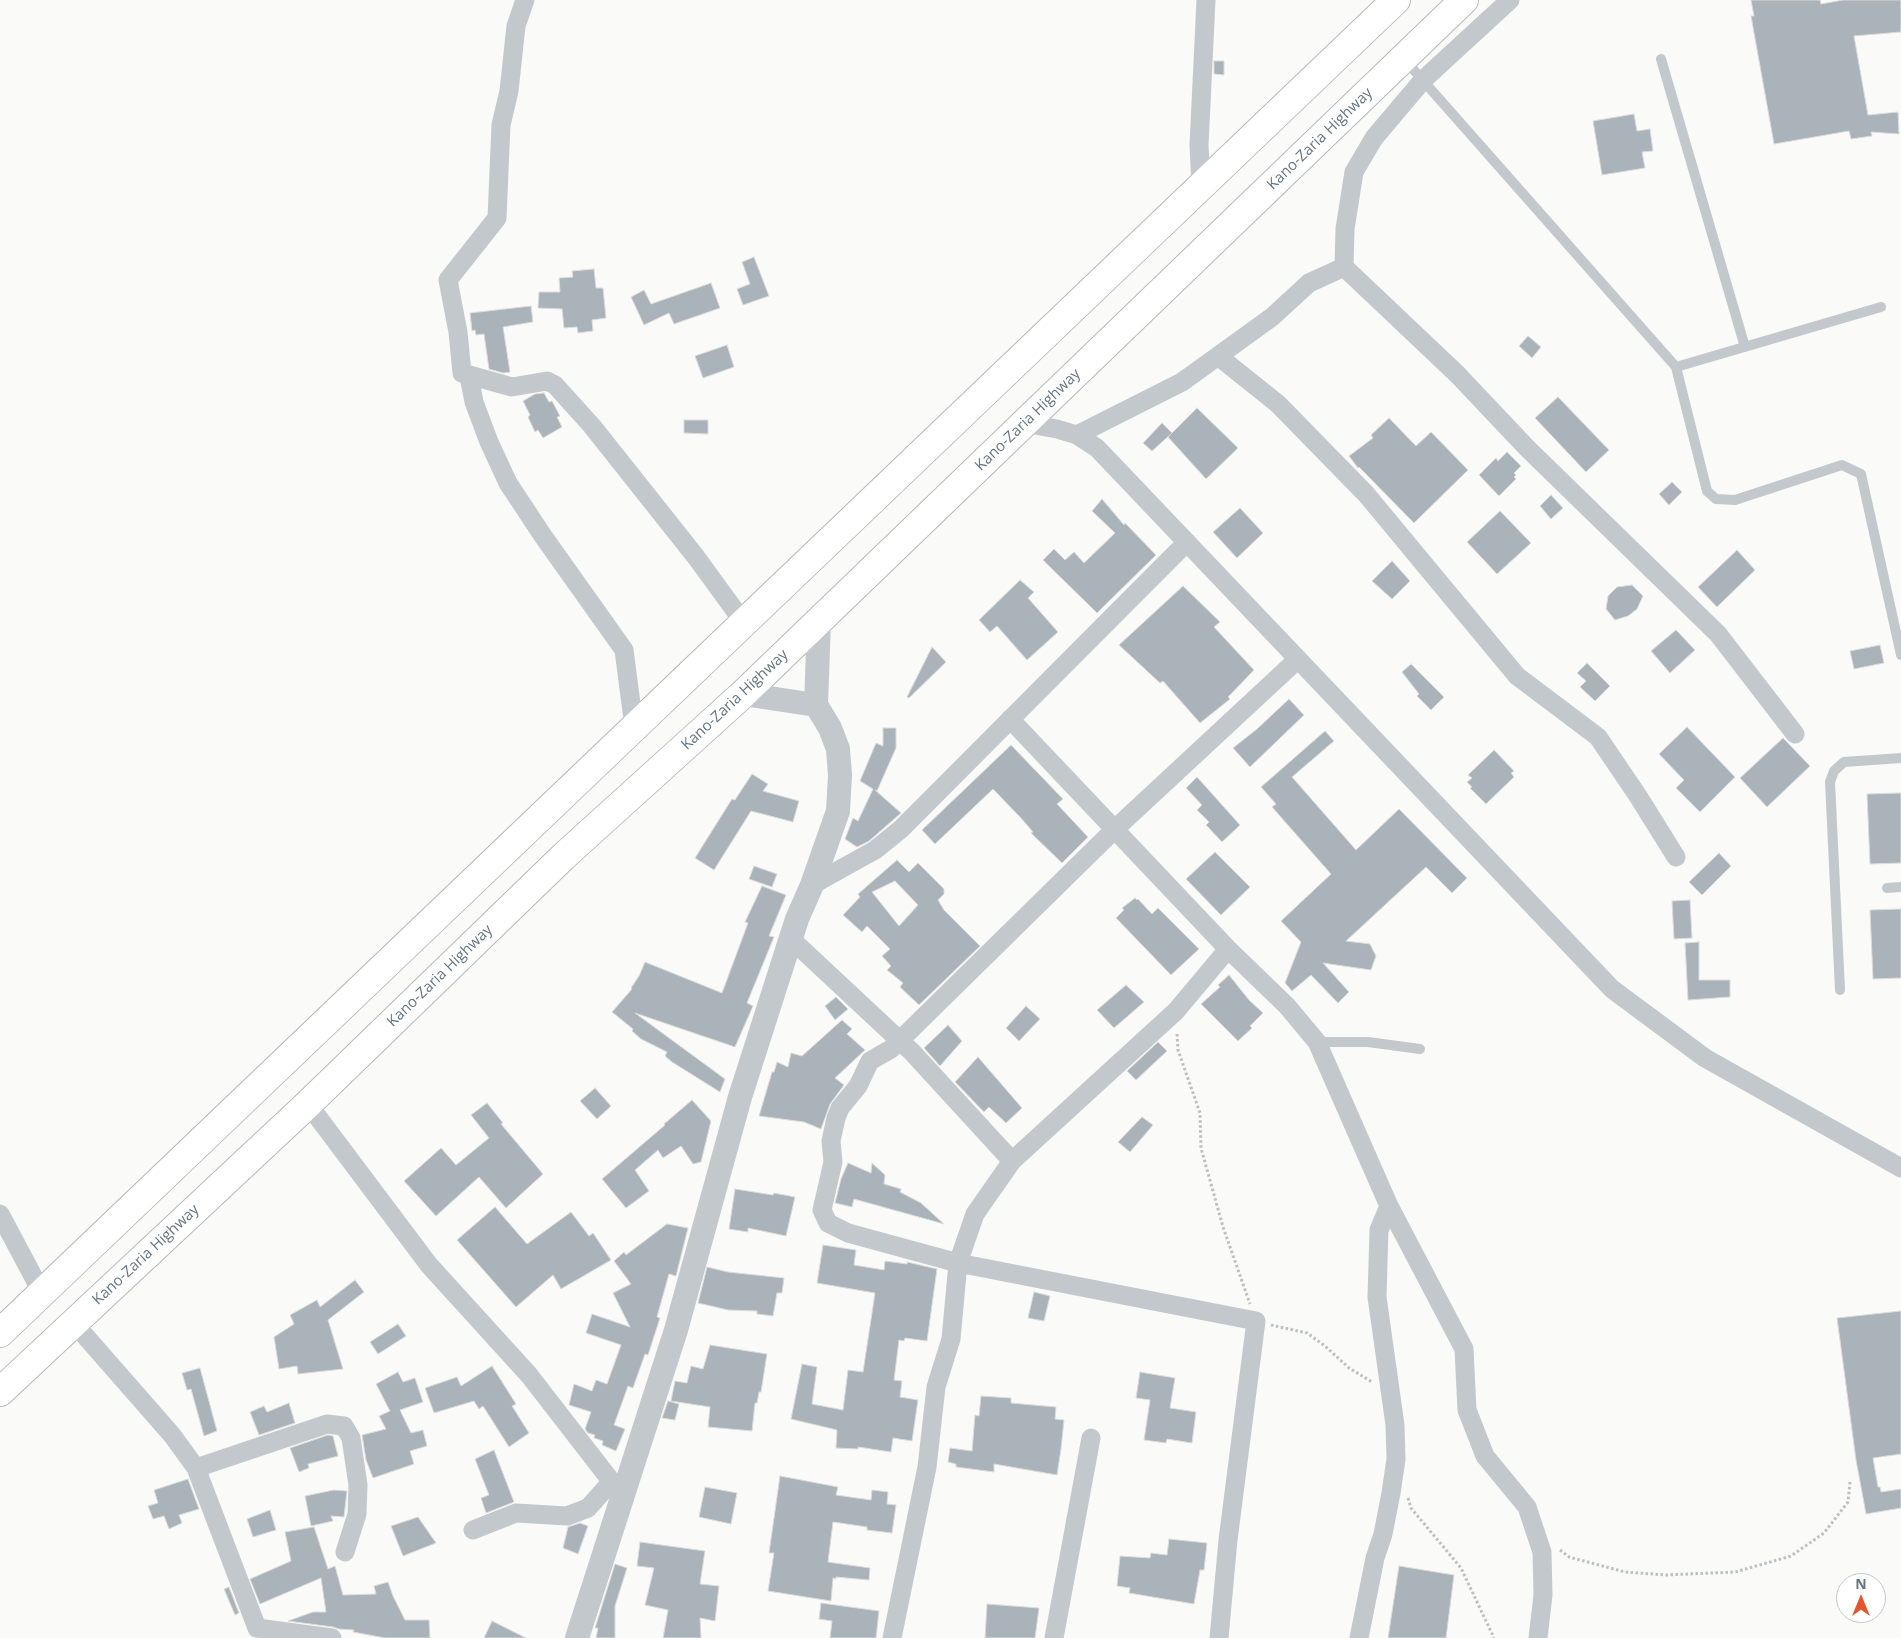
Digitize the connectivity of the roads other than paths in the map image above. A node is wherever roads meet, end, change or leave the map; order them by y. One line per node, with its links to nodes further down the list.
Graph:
1 (525, 0): 15 (street)
2 (1206, 0): 9 (street)
3 (1396, 0): 9 (highway)
4 (1464, 0): 6 (highway, Kano-Zaria Highway)
5 (1510, 0): 8 (street)
6 (1403, 58): 8 (lane); 16 (highway, Kano-Zaria Highway)
7 (1661, 59): 12 (lane)
8 (1424, 80): 10 (street); 14 (lane)
9 (1201, 186): 20 (highway)
10 (1344, 267): 13 (street); 27 (street)
11 (1881, 307): 12 (lane)
12 (1745, 347): 14 (lane)
13 (1218, 356): 17 (street); 32 (street)
14 (1676, 367): 21 (lane)
15 (469, 376): 20 (street); 26 (street)
16 (1024, 423): 17 (street); 19 (highway, Kano-Zaria Highway)
17 (1077, 436): 18 (street)
18 (1187, 542): 22 (street); 25 (street)
19 (819, 621): 23 (highway, Kano-Zaria Highway); 24 (street)
20 (744, 623): 26 (highway)
21 (1901, 655)
22 (1298, 659): 30 (street); 44 (street)
23 (743, 694): 24 (street); 31 (highway, Kano-Zaria Highway)
24 (816, 704): 33 (street)
25 (1010, 719): 30 (street); 33 (street)
26 (634, 727): 29 (highway)
27 (1795, 734)
28 (1901, 758): 38 (lane)
29 (533, 824): 31 (highway); 48 (highway)
30 (1115, 830): 37 (street); 39 (street)
31 (564, 856): 42 (highway, Kano-Zaria Highway)
32 (1676, 857)
33 (812, 885): 36 (street)
34 (1901, 887): 35 (lane)
35 (1887, 888)
36 (791, 939): 39 (street); 54 (street)
37 (1228, 949): 40 (street); 43 (street)
38 (1840, 990)
39 (900, 1040): 43 (street); 47 (street)
40 (1317, 1042): 41 (lane); 45 (street)
41 (1420, 1049)
42 (308, 1104): 49 (highway, Kano-Zaria Highway); 54 (street)
43 (1012, 1161): 47 (street)
44 (1901, 1168)
45 (1389, 1206): 62 (street); 63 (street)
46 (0, 1214): 48 (street)
47 (958, 1263): 59 (street); 61 (street)
48 (42, 1293): 50 (highway)
49 (73, 1322): 51 (highway, Kano-Zaria Highway); 53 (street)
50 (0, 1333)
51 (0, 1392)
52 (1091, 1438): 60 (street)
53 (196, 1468): 56 (street); 57 (street)
54 (617, 1488): 55 (street); 58 (street)
55 (473, 1530)
56 (345, 1552)
57 (332, 1638)
58 (577, 1638)
59 (892, 1638)
60 (1054, 1638)
61 (1219, 1638)
62 (1360, 1638)
63 (1538, 1638)

